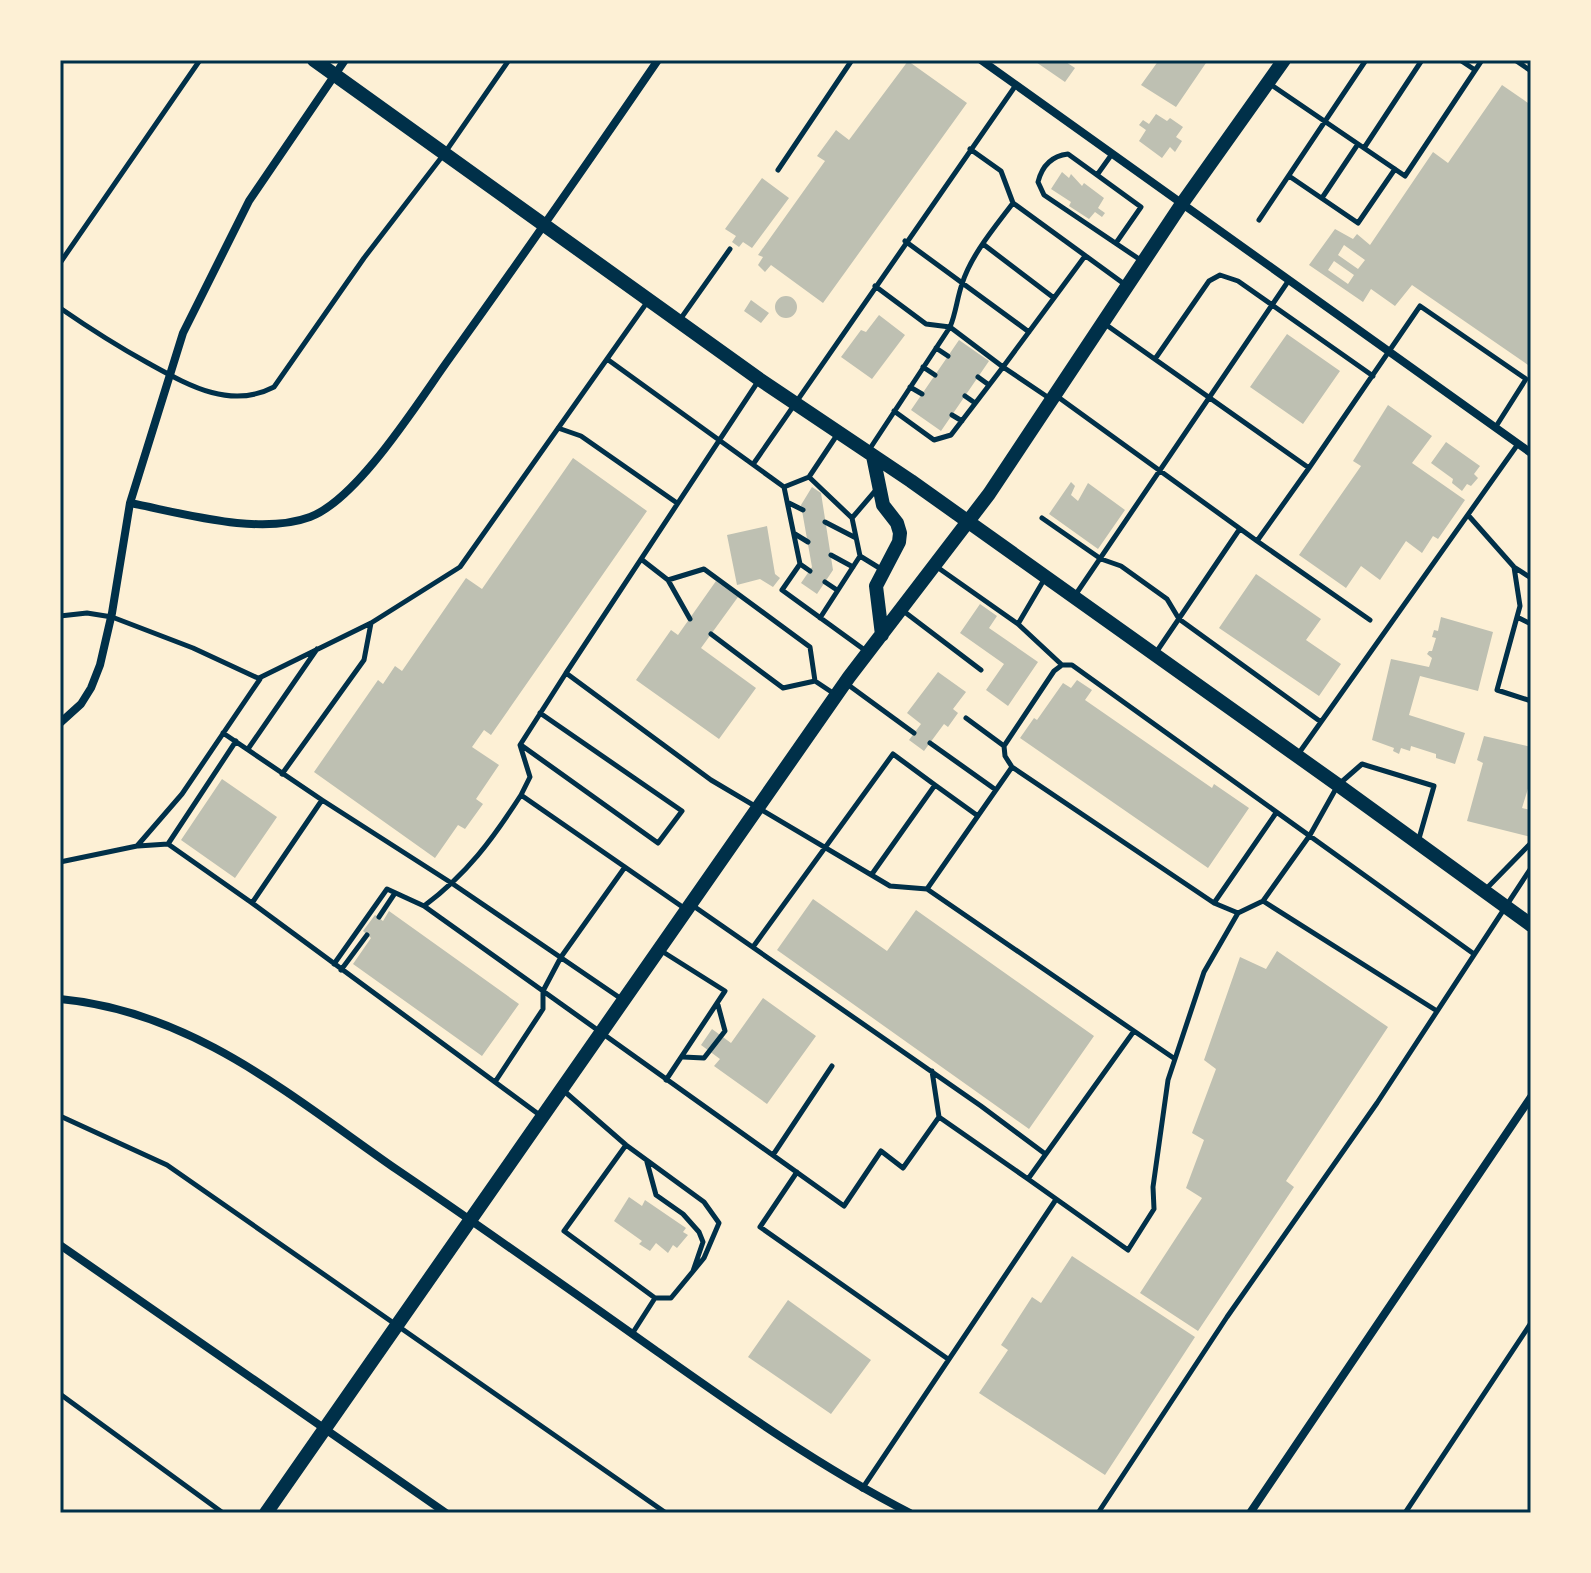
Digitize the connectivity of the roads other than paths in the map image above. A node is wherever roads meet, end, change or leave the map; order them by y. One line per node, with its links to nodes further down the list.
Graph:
1 (200, 60): 39 (lane)
2 (314, 60): 16 (main road)
3 (345, 60): 16 (street)
4 (509, 60): 22 (lane)
5 (658, 60): 32 (street)
6 (852, 60): 25 (lane)
7 (981, 60): 18 (street)
8 (1284, 60): 17 (main road)
9 (1366, 60): 19 (lane)
10 (1422, 60): 20 (lane)
11 (1460, 60): 14 (lane)
12 (1482, 60): 14 (lane)
13 (1515, 60): 15 (lane)
14 (1475, 70): 24 (lane)
15 (1531, 71)
16 (334, 75): 22 (main road); 60 (street)
17 (1268, 82): 19 (lane); 30 (main road)
18 (1016, 85): 21 (lane); 23 (street)
19 (1326, 122): 20 (lane); 27 (lane)
20 (1361, 146): 24 (lane); 28 (lane)
21 (970, 149): 29 (lane); 33 (lane)
22 (444, 154): 32 (main road); 60 (lane)
23 (1112, 154): 26 (lane); 30 (street)
24 (1395, 169): 28 (lane)
25 (778, 170)
26 (1097, 175): 34 (lane); 34 (lane)
27 (1289, 176): 28 (lane); 31 (lane)
28 (1322, 198)
29 (1013, 203): 35 (lane); 37 (lane)
30 (1181, 205): 38 (main road); 40 (street)
31 (1259, 220)
32 (545, 226): 45 (main road); 88 (street)
33 (905, 241): 41 (lane); 42 (lane)
34 (1116, 243): 38 (lane)
35 (983, 244): 41 (lane); 44 (lane)
36 (730, 249): 48 (lane)
37 (1085, 256): 43 (lane); 44 (lane)
38 (1144, 262): 43 (main road)
39 (60, 263)
40 (1289, 280): 46 (lane); 53 (street)
41 (962, 283): 50 (lane); 51 (lane)
42 (875, 286): 50 (lane); 70 (lane)
43 (1127, 287): 49 (main road)
44 (1054, 298): 51 (lane)
45 (649, 300): 48 (main road); 55 (lane)
46 (1273, 304): 56 (lane); 61 (lane); 69 (lane)
47 (60, 308): 60 (lane)
48 (679, 322): 63 (main road)
49 (1104, 323): 56 (lane); 68 (main road)
50 (950, 327): 52 (lane); 58 (lane)
51 (1029, 332): 58 (lane)
52 (936, 348): 54 (lane); 57 (lane)
53 (1389, 353): 61 (lane); 76 (street); 76 (lane)
54 (948, 356)
55 (607, 359): 75 (lane); 78 (lane)
56 (1155, 359): 69 (lane)
57 (923, 367): 59 (lane); 65 (lane)
58 (1003, 367): 64 (lane); 68 (lane)
59 (935, 375)
60 (170, 376): 88 (street)
61 (1373, 376): 83 (lane)
62 (978, 377): 64 (lane)
63 (759, 379): 70 (main road); 78 (lane)
64 (989, 385): 71 (lane)
65 (910, 387): 66 (lane); 72 (lane)
66 (922, 394)
67 (965, 396): 71 (lane)
68 (1054, 398): 84 (lane); 96 (main road)
69 (1210, 398): 83 (lane); 84 (lane)
70 (794, 403): 77 (main road); 82 (lane)
71 (975, 403): 74 (lane)
72 (894, 411): 74 (lane); 81 (lane)
73 (952, 415): 74 (lane)
74 (962, 421)
75 (558, 428): 89 (lane); 126 (lane)
76 (1495, 428): 79 (street)
77 (838, 433): 81 (main road); 85 (lane)
78 (719, 440): 82 (lane); 89 (lane)
79 (1518, 444): 80 (street); 92 (lane)
80 (1531, 453)
81 (870, 454): 86 (main road); 96 (main road)
82 (754, 463): 87 (lane)
83 (1309, 468): 100 (lane)
84 (1161, 472): 97 (lane); 105 (lane)
85 (809, 477): 87 (lane); 93 (lane)
86 (879, 486): 93 (lane); 111 (main road)
87 (784, 487): 90 (lane)
88 (130, 503): 120 (street)
89 (677, 503): 104 (lane)
90 (789, 503): 91 (lane); 98 (lane)
91 (803, 510)
92 (1468, 515): 109 (lane); 144 (lane)
93 (852, 518): 99 (lane)
94 (1042, 518): 105 (lane)
95 (825, 522): 99 (lane)
96 (969, 523): 107 (main road); 112 (main road)
97 (1239, 530): 100 (lane); 124 (lane)
98 (794, 534): 101 (lane); 106 (lane)
99 (857, 538): 103 (lane)
100 (1257, 541): 125 (lane)
101 (808, 542)
102 (831, 555): 108 (lane)
103 (860, 556): 108 (lane); 111 (lane)
104 (641, 559): 114 (lane); 136 (lane)
105 (1101, 559): 117 (lane); 124 (lane)
106 (800, 564): 110 (lane); 122 (lane)
107 (935, 566): 118 (main road); 127 (lane)
108 (853, 567): 116 (lane)
109 (1514, 567): 113 (lane); 121 (lane)
110 (810, 571)
111 (885, 572): 130 (main road)
112 (1045, 577): 117 (main road); 127 (lane)
113 (1531, 578)
114 (668, 580): 123 (lane); 138 (lane)
115 (825, 582): 116 (lane)
116 (838, 590): 122 (lane)
117 (1074, 597): 133 (main road)
118 (901, 610): 130 (main road); 135 (lane)
119 (60, 616): 120 (lane)
120 (112, 617): 137 (lane); 145 (street)
121 (1517, 617): 128 (lane); 141 (lane)
122 (820, 618): 132 (lane)
123 (690, 619)
124 (1179, 619): 133 (lane); 144 (lane)
125 (1370, 620)
126 (371, 623): 131 (lane); 155 (lane)
127 (1018, 624): 134 (lane)
128 (1531, 624)
129 (711, 634): 138 (lane)
130 (882, 635): 132 (main road)
131 (318, 648): 137 (lane); 152 (lane)
132 (868, 653): 139 (main road)
133 (1155, 655): 153 (main road)
134 (1062, 665): 151 (lane); 162 (lane)
135 (981, 670)
136 (566, 673): 142 (lane); 161 (lane)
137 (259, 678): 146 (lane)
138 (815, 681): 140 (lane)
139 (846, 683): 140 (main road); 147 (lane)
140 (837, 695): 161 (main road)
141 (1531, 701)
142 (539, 713): 150 (lane); 150 (lane)
143 (966, 718): 151 (lane)
144 (1321, 722): 153 (lane)
145 (60, 723)
146 (223, 733): 148 (lane); 168 (lane)
147 (914, 733)
148 (236, 741): 152 (lane); 167 (lane)
149 (930, 743): 158 (lane)
150 (520, 745): 159 (lane)
151 (1004, 746): 154 (lane)
152 (248, 749): 155 (lane)
153 (1297, 756): 157 (main road)
154 (1012, 767): 158 (lane); 180 (lane)
155 (282, 774): 160 (lane)
156 (935, 785): 163 (lane); 169 (lane); 173 (lane)
157 (1338, 785): 164 (lane); 165 (main road); 165 (lane)
158 (996, 790): 163 (lane)
159 (521, 795): 171 (lane); 174 (lane)
160 (322, 800): 174 (lane); 179 (lane)
161 (759, 807): 169 (lane); 183 (main road)
162 (1276, 813): 164 (lane); 180 (lane)
163 (978, 816): 175 (lane)
164 (1310, 835): 178 (lane); 190 (lane)
165 (1418, 842): 176 (main road)
166 (1531, 843): 176 (lane)
167 (168, 844): 168 (lane); 179 (lane)
168 (137, 846): 170 (lane)
169 (825, 846): 173 (lane); 188 (lane)
170 (60, 862)
171 (625, 867): 183 (lane); 191 (lane)
172 (1531, 868): 181 (lane)
173 (871, 874): 175 (lane)
174 (453, 884): 182 (lane); 191 (lane)
175 (927, 889): 199 (lane)
176 (1485, 890): 181 (main road)
177 (395, 893): 182 (lane); 185 (lane); 192 (lane)
178 (1263, 901): 184 (lane); 198 (lane)
179 (252, 903): 192 (lane)
180 (1214, 903): 184 (lane)
181 (1505, 904): 186 (main road); 190 (lane)
182 (424, 906): 194 (lane)
183 (689, 907): 188 (lane); 189 (main road)
184 (1238, 913): 202 (lane)
185 (379, 917)
186 (1531, 925)
187 (367, 935): 193 (lane)
188 (753, 947): 204 (lane)
189 (659, 950): 196 (main road); 197 (lane)
190 (1474, 954): 198 (lane)
191 (561, 957): 194 (lane); 196 (lane)
192 (334, 964): 193 (lane)
193 (341, 970): 206 (lane)
194 (543, 991): 200 (lane); 206 (lane)
195 (60, 999): 219 (street)
196 (624, 1001): 200 (main road)
197 (718, 1005): 201 (lane); 201 (lane)
198 (1437, 1011): 235 (lane)
199 (1134, 1031): 202 (lane); 213 (lane)
200 (601, 1034): 205 (lane); 207 (main road)
201 (682, 1057): 205 (lane)
202 (1175, 1059): 218 (lane)
203 (832, 1066): 214 (lane)
204 (932, 1071): 211 (lane); 213 (lane)
205 (666, 1080): 214 (lane)
206 (495, 1082): 210 (lane)
207 (562, 1089): 210 (main road); 212 (lane)
208 (1531, 1097): 236 (street)
209 (60, 1116): 224 (lane)
210 (542, 1117): 219 (main road)
211 (939, 1117): 216 (lane); 217 (lane)
212 (626, 1145): 215 (lane); 222 (lane)
213 (1044, 1153): 217 (lane)
214 (773, 1155): 216 (lane)
215 (647, 1162): 221 (lane); 221 (lane)
216 (797, 1172): 226 (lane)
217 (1028, 1179): 218 (lane)
218 (1055, 1201): 226 (lane)
219 (471, 1220): 224 (main road); 225 (street)
220 (60, 1245): 228 (street)
221 (691, 1276): 222 (lane)
222 (655, 1298): 225 (lane)
223 (1531, 1323): 237 (lane)
224 (397, 1326): 228 (main road); 233 (lane)
225 (632, 1334): 229 (street)
226 (948, 1359): 229 (lane)
227 (60, 1394): 230 (lane)
228 (325, 1429): 231 (main road); 232 (street)
229 (862, 1489): 234 (street)
230 (223, 1513)
231 (266, 1513)
232 (446, 1513)
233 (666, 1513)
234 (910, 1513)
235 (1098, 1513)
236 (1250, 1513)
237 (1405, 1513)

